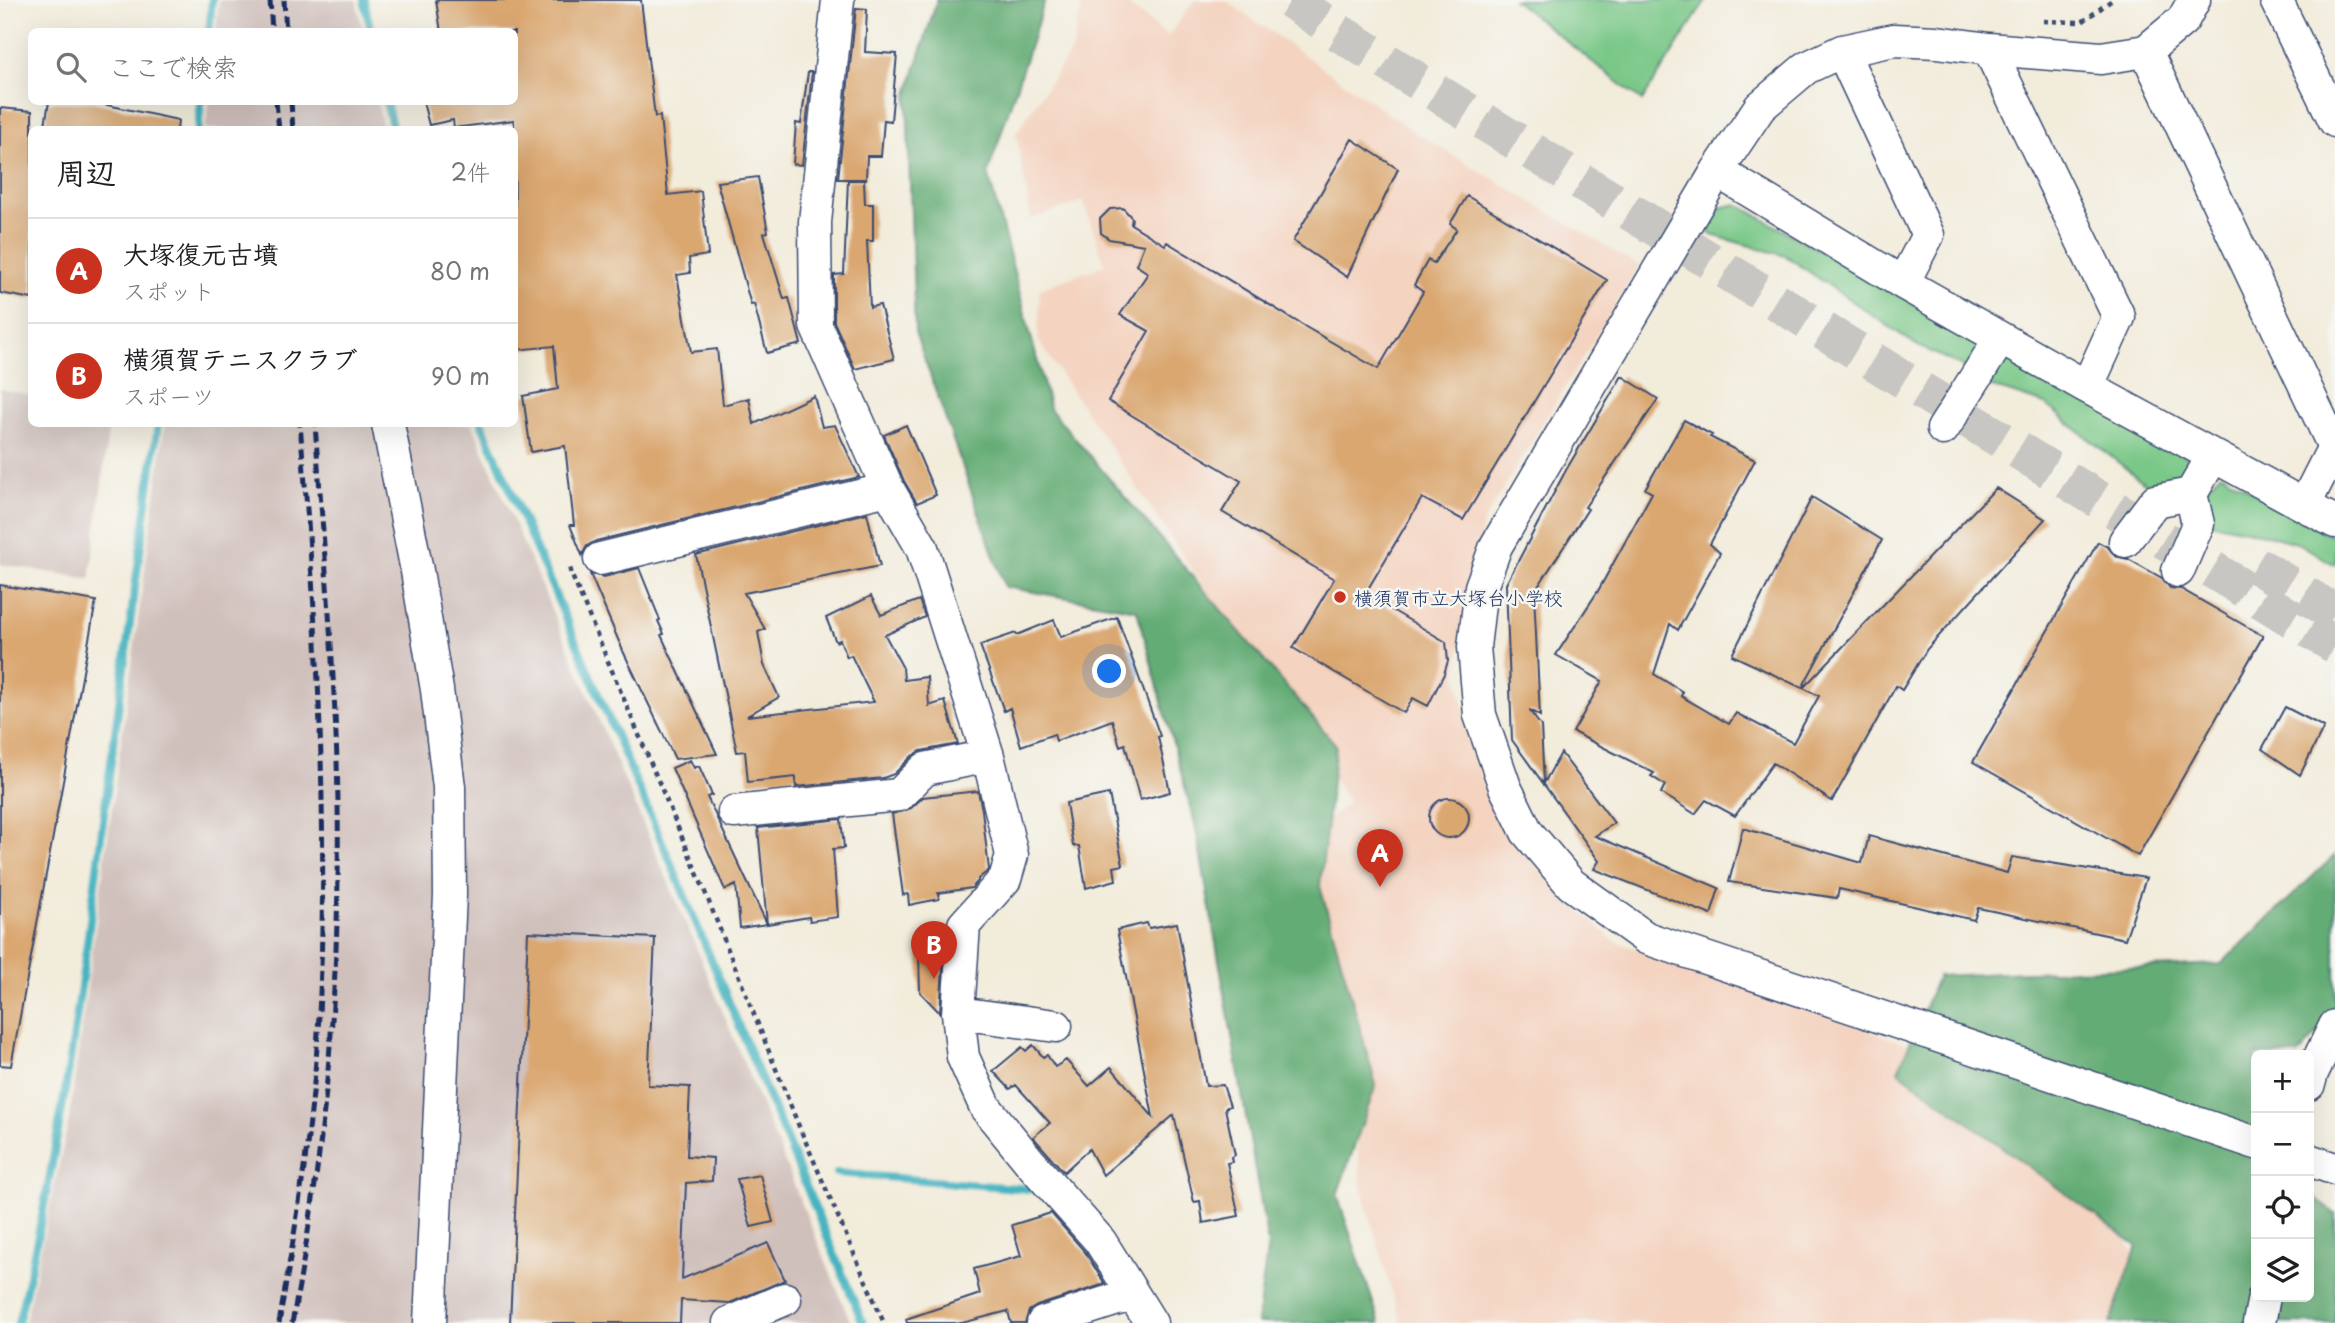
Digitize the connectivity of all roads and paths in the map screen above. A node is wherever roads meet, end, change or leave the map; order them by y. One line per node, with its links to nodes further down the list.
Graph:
1 (838, 0): 16 (street)
2 (2112, 0): 5 (path)
3 (2194, 0): 7 (street)
4 (2276, 0): 8 (street)
5 (2003, 50): 6 (street); 7 (street); 12 (street)
6 (1842, 51): 9 (street); 10 (street)
7 (2146, 51): 18 (street)
8 (2335, 121)
9 (1717, 171): 10 (street); 29 (street)
10 (1903, 282): 11 (street)
11 (2000, 339): 12 (street); 14 (street)
12 (2087, 387): 15 (street)
13 (389, 427): 35 (street)
14 (1943, 429)
15 (2213, 456): 17 (street); 18 (street)
16 (888, 489): 21 (street); 23 (street)
17 (2191, 494): 20 (street); 22 (street)
18 (2305, 504): 19 (street)
19 (2335, 522)
20 (2125, 541)
21 (600, 559): 37 (path)
22 (2178, 571)
23 (988, 756): 24 (street); 25 (street)
24 (734, 812)
25 (958, 1013): 26 (street); 32 (street)
26 (1056, 1026)
27 (2335, 1026): 28 (street)
28 (2314, 1069)
29 (2251, 1141)
30 (2314, 1162): 31 (street)
31 (2335, 1169)
32 (1133, 1294): 38 (street); 39 (street)
33 (785, 1299): 36 (street)
34 (2263, 1302): 40 (street)
35 (430, 1323)
36 (729, 1323)
37 (884, 1323)
38 (1042, 1323)
39 (1151, 1323)
40 (2259, 1323)

